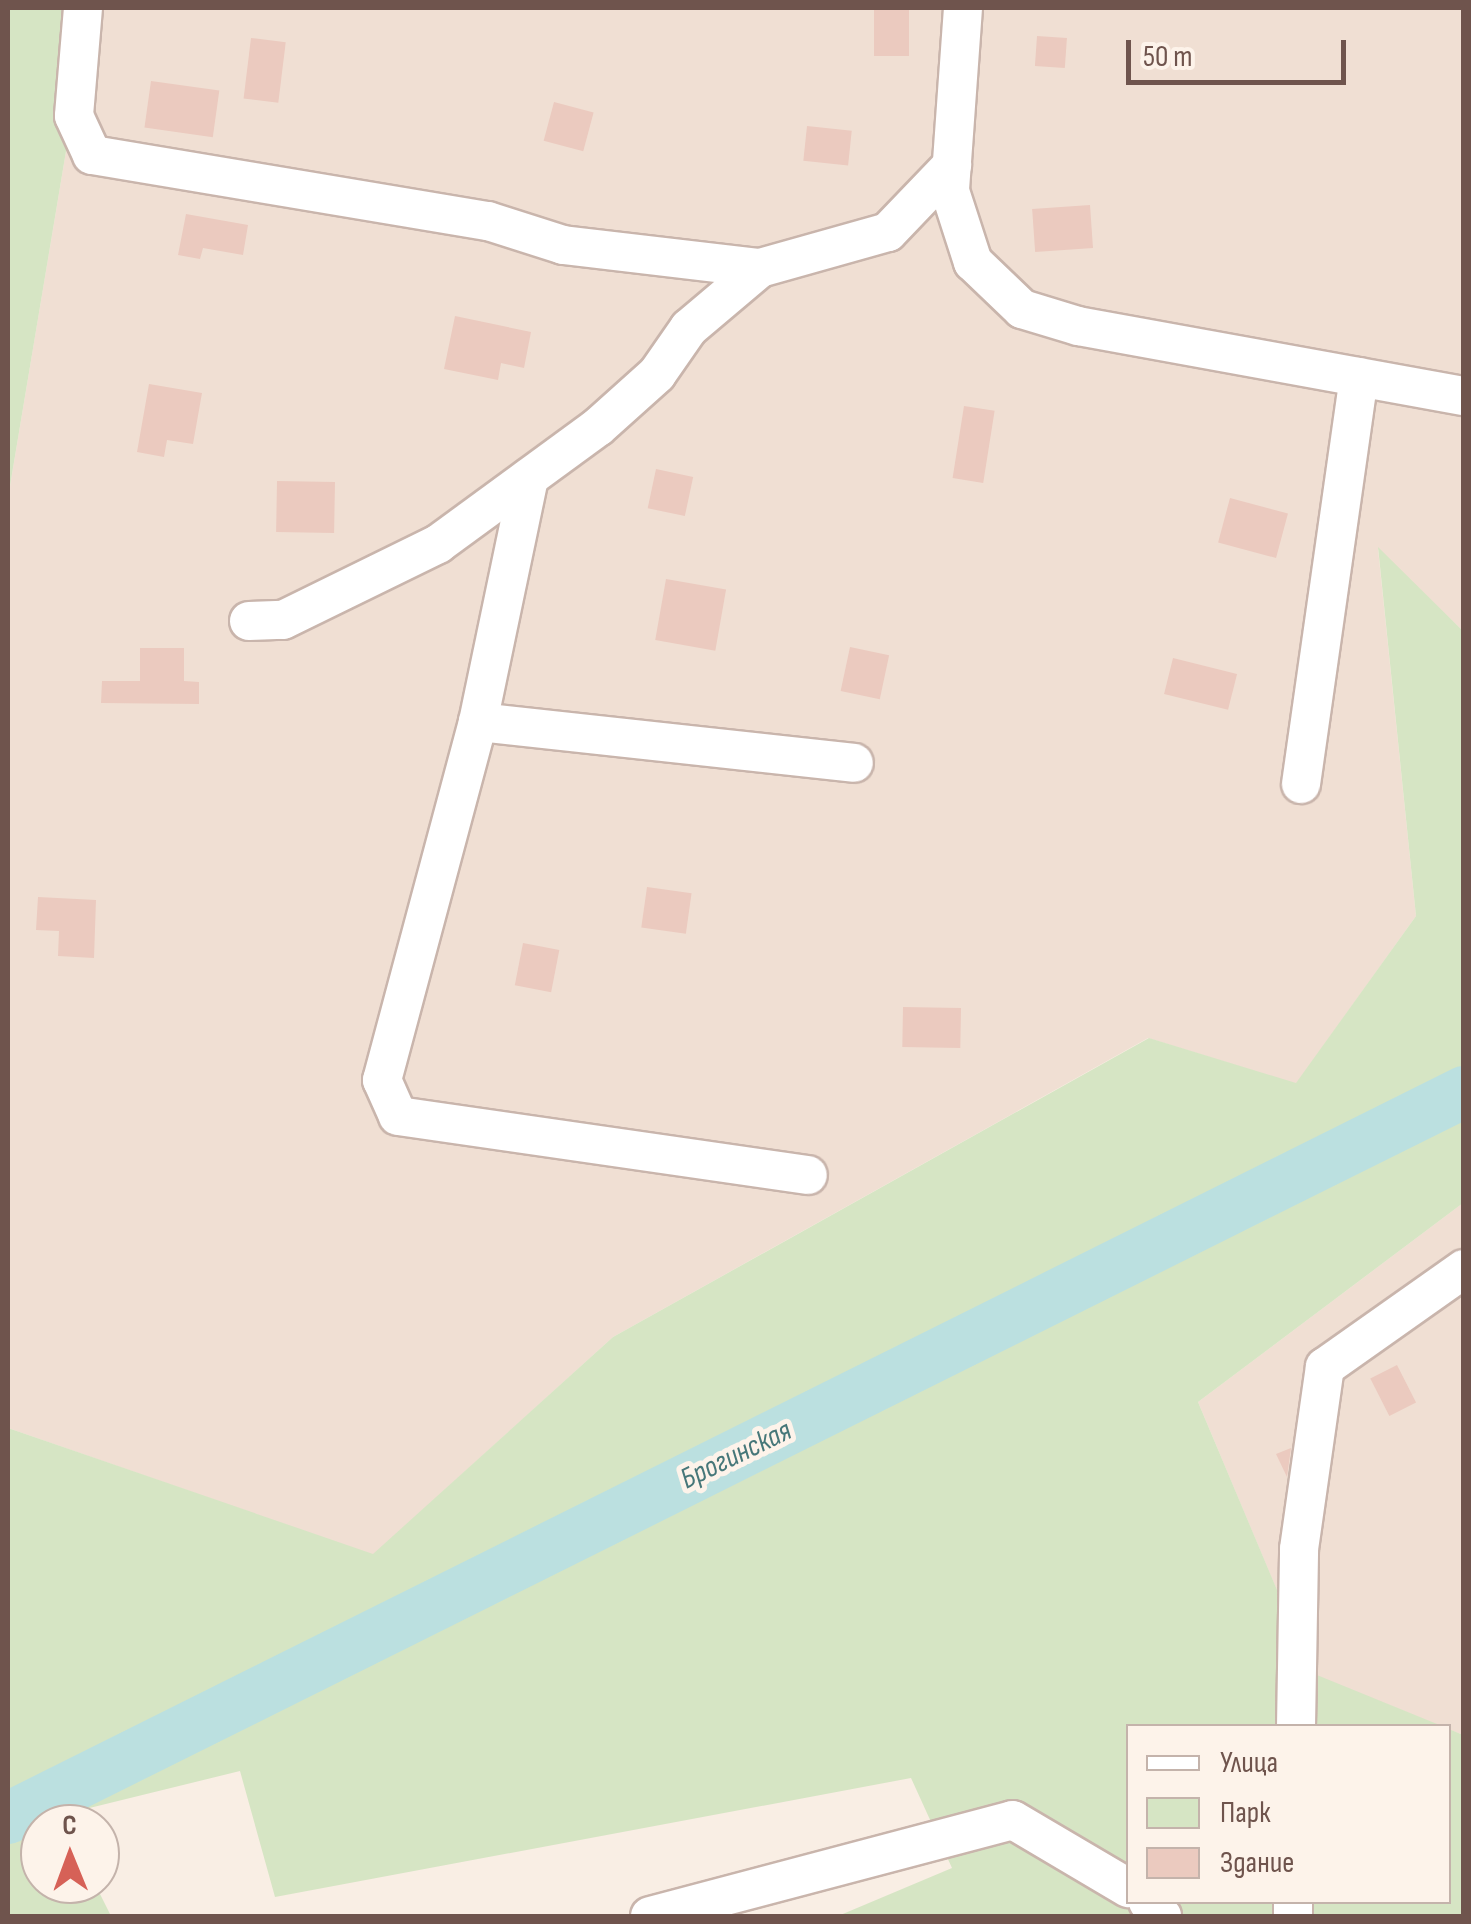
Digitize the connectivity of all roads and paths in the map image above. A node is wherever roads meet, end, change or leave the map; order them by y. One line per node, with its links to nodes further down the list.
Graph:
1 (83, 8): 4 (street)
2 (963, 8): 3 (street)
3 (952, 165): 4 (street); 5 (street)
4 (760, 268): 7 (street)
5 (1359, 377): 6 (street); 11 (street)
6 (1464, 396)
7 (529, 478): 8 (street); 9 (street)
8 (249, 620)
9 (478, 722): 10 (street); 12 (street)
10 (854, 763)
11 (1300, 784)
12 (808, 1176)
13 (1464, 1269): 14 (street)
14 (1296, 1724)
15 (1126, 1887): 16 (street)
16 (650, 1916)

